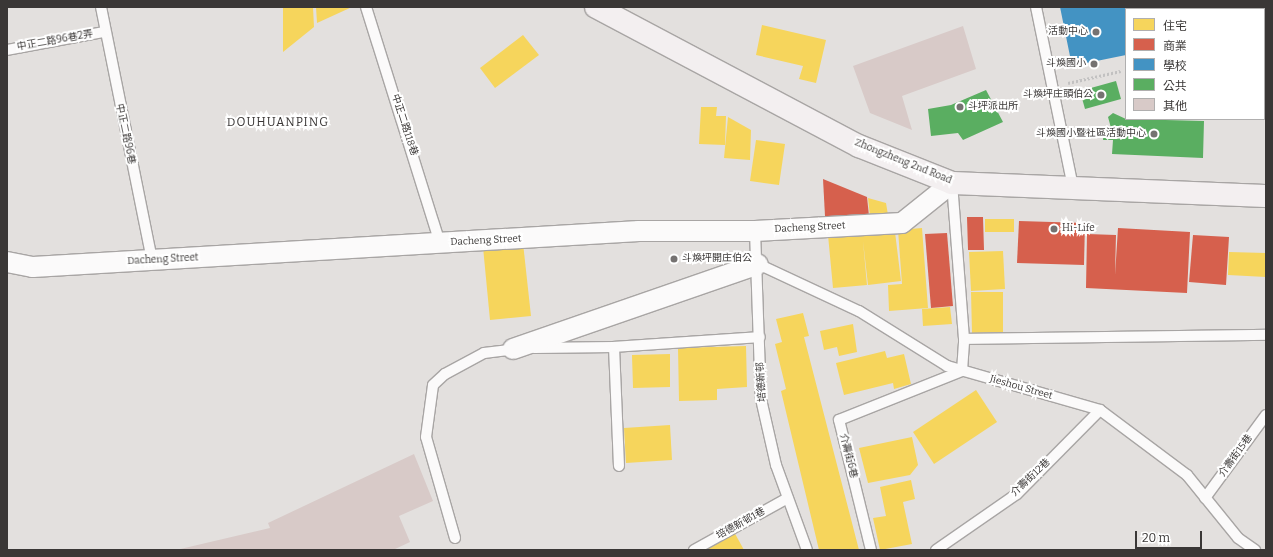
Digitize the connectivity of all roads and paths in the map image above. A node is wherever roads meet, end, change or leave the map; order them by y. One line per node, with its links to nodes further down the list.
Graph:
1 (101, 7): 5 (lane, 中正二路96巷)
2 (366, 7): 13 (lane, 中正二路118巷)
3 (596, 7): 9 (main road, Zhongzheng 2nd Road)
4 (1036, 7): 8 (lane)
5 (103, 32): 6 (lane, 中正二路96巷2弄); 14 (lane, 中正二路96巷)
6 (7, 50)
7 (1121, 71): 8 (path)
8 (1052, 87): 10 (lane)
9 (952, 183): 10 (main road, Zhongzheng 2nd Road); 12 (street, Dacheng Street); 19 (lane)
10 (1073, 188): 11 (main road, Zhongzheng 2nd Road)
11 (1266, 196)
12 (755, 231): 13 (street, Dacheng Street); 16 (lane, 培德新邨)
13 (440, 243): 14 (street, Dacheng Street)
14 (152, 261): 15 (street, Dacheng Street)
15 (7, 262)
16 (758, 264): 18 (lane, 培德新邨); 21 (street); 22 (lane, Jieshou Street)
17 (1266, 336): 19 (lane)
18 (760, 337): 20 (lane); 26 (lane, 培德新邨)
19 (964, 339): 22 (lane)
20 (614, 347): 21 (lane); 25 (lane)
21 (513, 349): 28 (lane)
22 (962, 371): 23 (lane, Jieshou Street); 31 (lane, 介壽街6巷)
23 (1100, 410): 27 (lane, Jieshou Street); 32 (lane, 介壽街12巷)
24 (1266, 415): 27 (lane, 介壽街15巷)
25 (619, 466)
26 (788, 498): 29 (lane, 培德新邨1巷); 30 (lane, 培德新邨)
27 (1205, 498): 33 (lane, Jieshou Street)
28 (455, 538)
29 (694, 550)
30 (807, 550)
31 (871, 550)
32 (936, 550)
33 (1255, 550)

